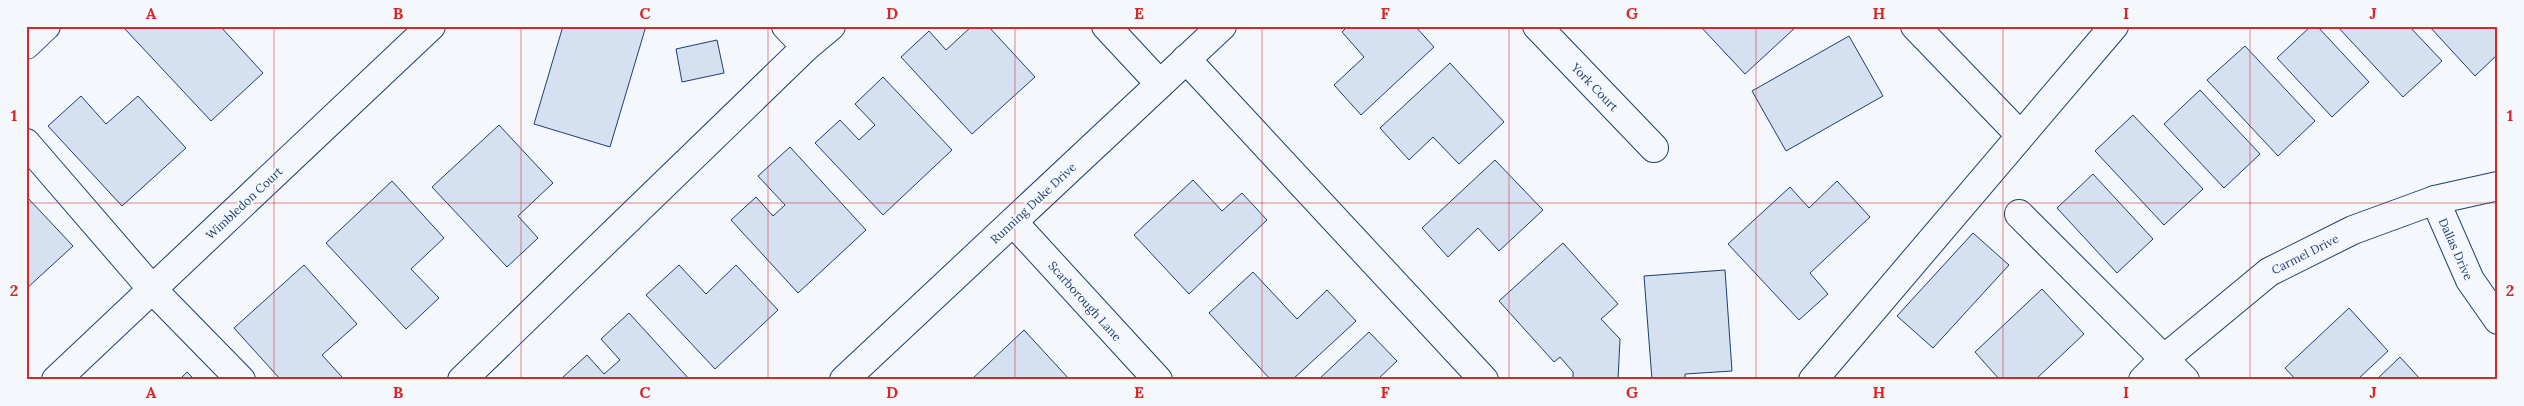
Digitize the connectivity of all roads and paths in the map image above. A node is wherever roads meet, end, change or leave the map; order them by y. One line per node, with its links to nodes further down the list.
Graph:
1 (46, 26): 10 (street)
2 (431, 26): 21 (street, Wimbledon Court)
3 (786, 26): 11 (street)
4 (831, 26): 11 (street)
5 (1106, 26): 13 (street)
6 (1222, 26): 12 (street, Running Duke Drive)
7 (1537, 26): 16 (street, York Court)
8 (1915, 26): 14 (street)
9 (2114, 26): 14 (street)
10 (26, 45)
11 (806, 47): 26 (street)
12 (1186, 59): 13 (street, Running Duke Drive); 29 (street)
13 (1160, 84): 20 (street, Running Duke Drive)
14 (2020, 135): 30 (street)
15 (26, 144): 21 (street)
16 (1654, 148)
17 (2498, 186): 18 (street, Carmel Drive)
18 (2435, 200): 22 (street, Dallas Drive); 23 (street, Carmel Drive)
19 (2019, 214): 23 (street)
20 (1013, 222): 27 (street, Running Duke Drive); 28 (street, Scarborough Lane)
21 (152, 289): 24 (street, Wimbledon Court); 25 (street)
22 (2498, 320)
23 (2166, 358): 31 (street, Carmel Drive); 32 (street)
24 (56, 380)
25 (241, 380)
26 (462, 380)
27 (844, 380)
28 (1158, 380)
29 (1484, 380)
30 (1813, 380)
31 (2144, 380)
32 (2185, 380)

